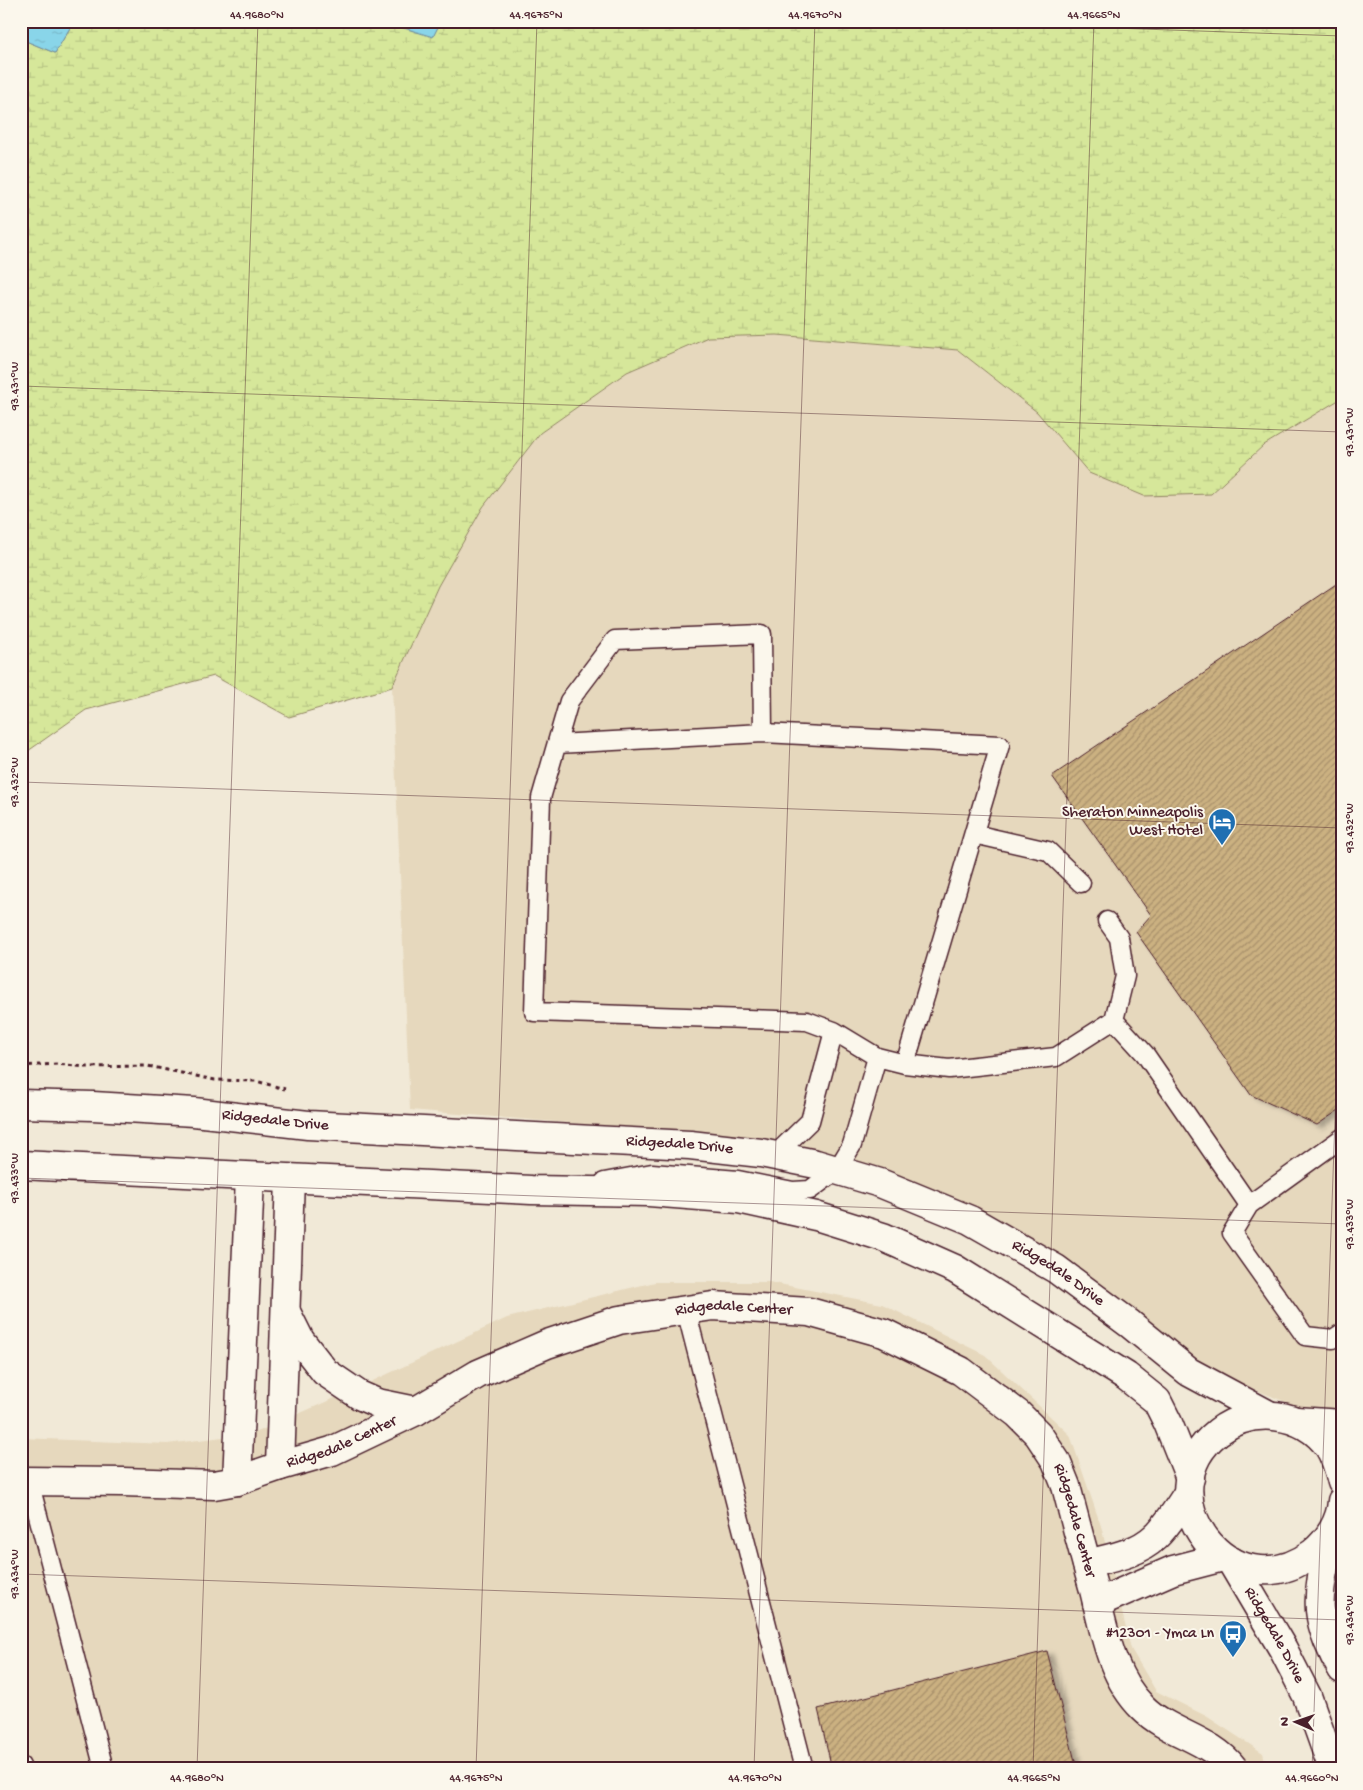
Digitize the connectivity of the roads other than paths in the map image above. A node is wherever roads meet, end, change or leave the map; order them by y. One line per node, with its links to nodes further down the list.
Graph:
1 (763, 734): 2 (lane); 2 (lane); 3 (lane)
2 (556, 744): 7 (lane)
3 (974, 834): 4 (lane); 9 (lane)
4 (1081, 883)
5 (1107, 921): 6 (lane)
6 (1114, 1020): 9 (lane); 18 (lane)
7 (834, 1031): 8 (lane); 12 (lane)
8 (877, 1057): 9 (lane); 14 (lane)
9 (905, 1064)
10 (21, 1104): 12 (street, Ridgedale Drive)
11 (1342, 1138): 18 (lane)
12 (774, 1156): 14 (street, Ridgedale Drive)
13 (21, 1165): 15 (street)
14 (837, 1170): 17 (lane); 23 (street, Ridgedale Drive)
15 (250, 1177): 16 (street); 28 (street)
16 (290, 1179): 17 (street); 20 (street)
17 (559, 1191): 30 (street)
18 (1249, 1205): 21 (lane)
19 (686, 1310): 22 (street, Ridgedale Center); 34 (street, Ridgedale Center); 38 (lane)
20 (286, 1312): 22 (street); 26 (street)
21 (1342, 1333)
22 (416, 1411): 26 (street, Ridgedale Center)
23 (1269, 1415): 24 (street); 30 (street)
24 (1296, 1421): 25 (street); 29 (street)
25 (1342, 1424)
26 (280, 1466): 28 (street, Ridgedale Center)
27 (25, 1481): 28 (street, Ridgedale Center); 37 (lane)
28 (237, 1481)
29 (1342, 1482)
30 (1189, 1486): 33 (street, Ridgedale Drive); 34 (street)
31 (1342, 1501): 32 (street)
32 (1338, 1516): 33 (street); 36 (street)
33 (1227, 1559): 35 (street); 40 (street, Ridgedale Drive)
34 (1087, 1564): 35 (street, Ridgedale Center)
35 (1097, 1603): 39 (street, Ridgedale Center)
36 (1342, 1670)
37 (104, 1769)
38 (804, 1769)
39 (1234, 1769)
40 (1333, 1769)

